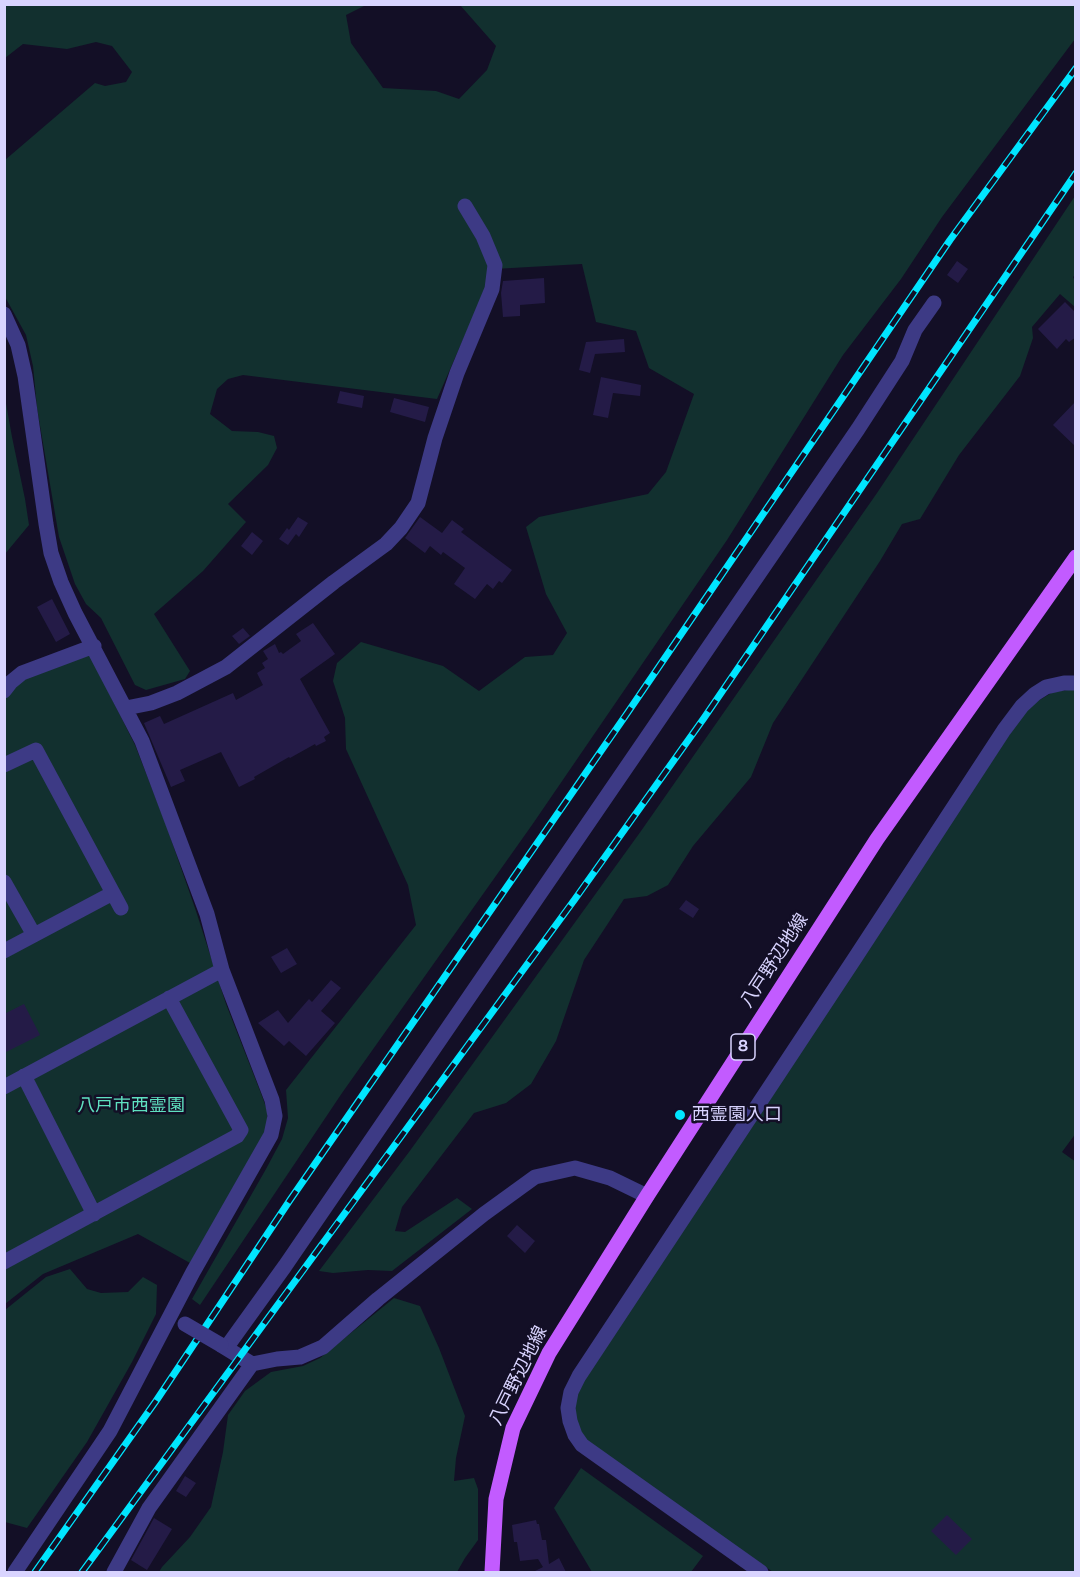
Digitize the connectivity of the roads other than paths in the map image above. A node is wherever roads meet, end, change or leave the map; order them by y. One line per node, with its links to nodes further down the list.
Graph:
1 (465, 206): 8 (street)
2 (934, 303): 23 (street)
3 (4, 314): 5 (street)
4 (1076, 557): 19 (main road, 八戸野辺地線 / 8)
5 (94, 646): 7 (street); 8 (street)
6 (1076, 683): 28 (street)
7 (4, 691)
8 (126, 708): 15 (street)
9 (4, 765): 11 (street)
10 (4, 882): 13 (street)
11 (113, 893): 12 (street); 13 (street)
12 (121, 908)
13 (33, 935): 14 (street)
14 (4, 951)
15 (222, 970): 16 (street); 22 (street)
16 (169, 998): 17 (street); 20 (street)
17 (24, 1076): 18 (street); 20 (street)
18 (4, 1087)
19 (646, 1196): 24 (street); 27 (main road, 八戸野辺地線 / 8)
20 (94, 1214): 21 (street)
21 (4, 1262)
22 (170, 1316): 23 (street, bridge); 25 (street)
23 (224, 1347): 24 (street)
24 (252, 1364): 26 (street)
25 (15, 1572)
26 (114, 1572)
27 (492, 1572)
28 (761, 1572)

